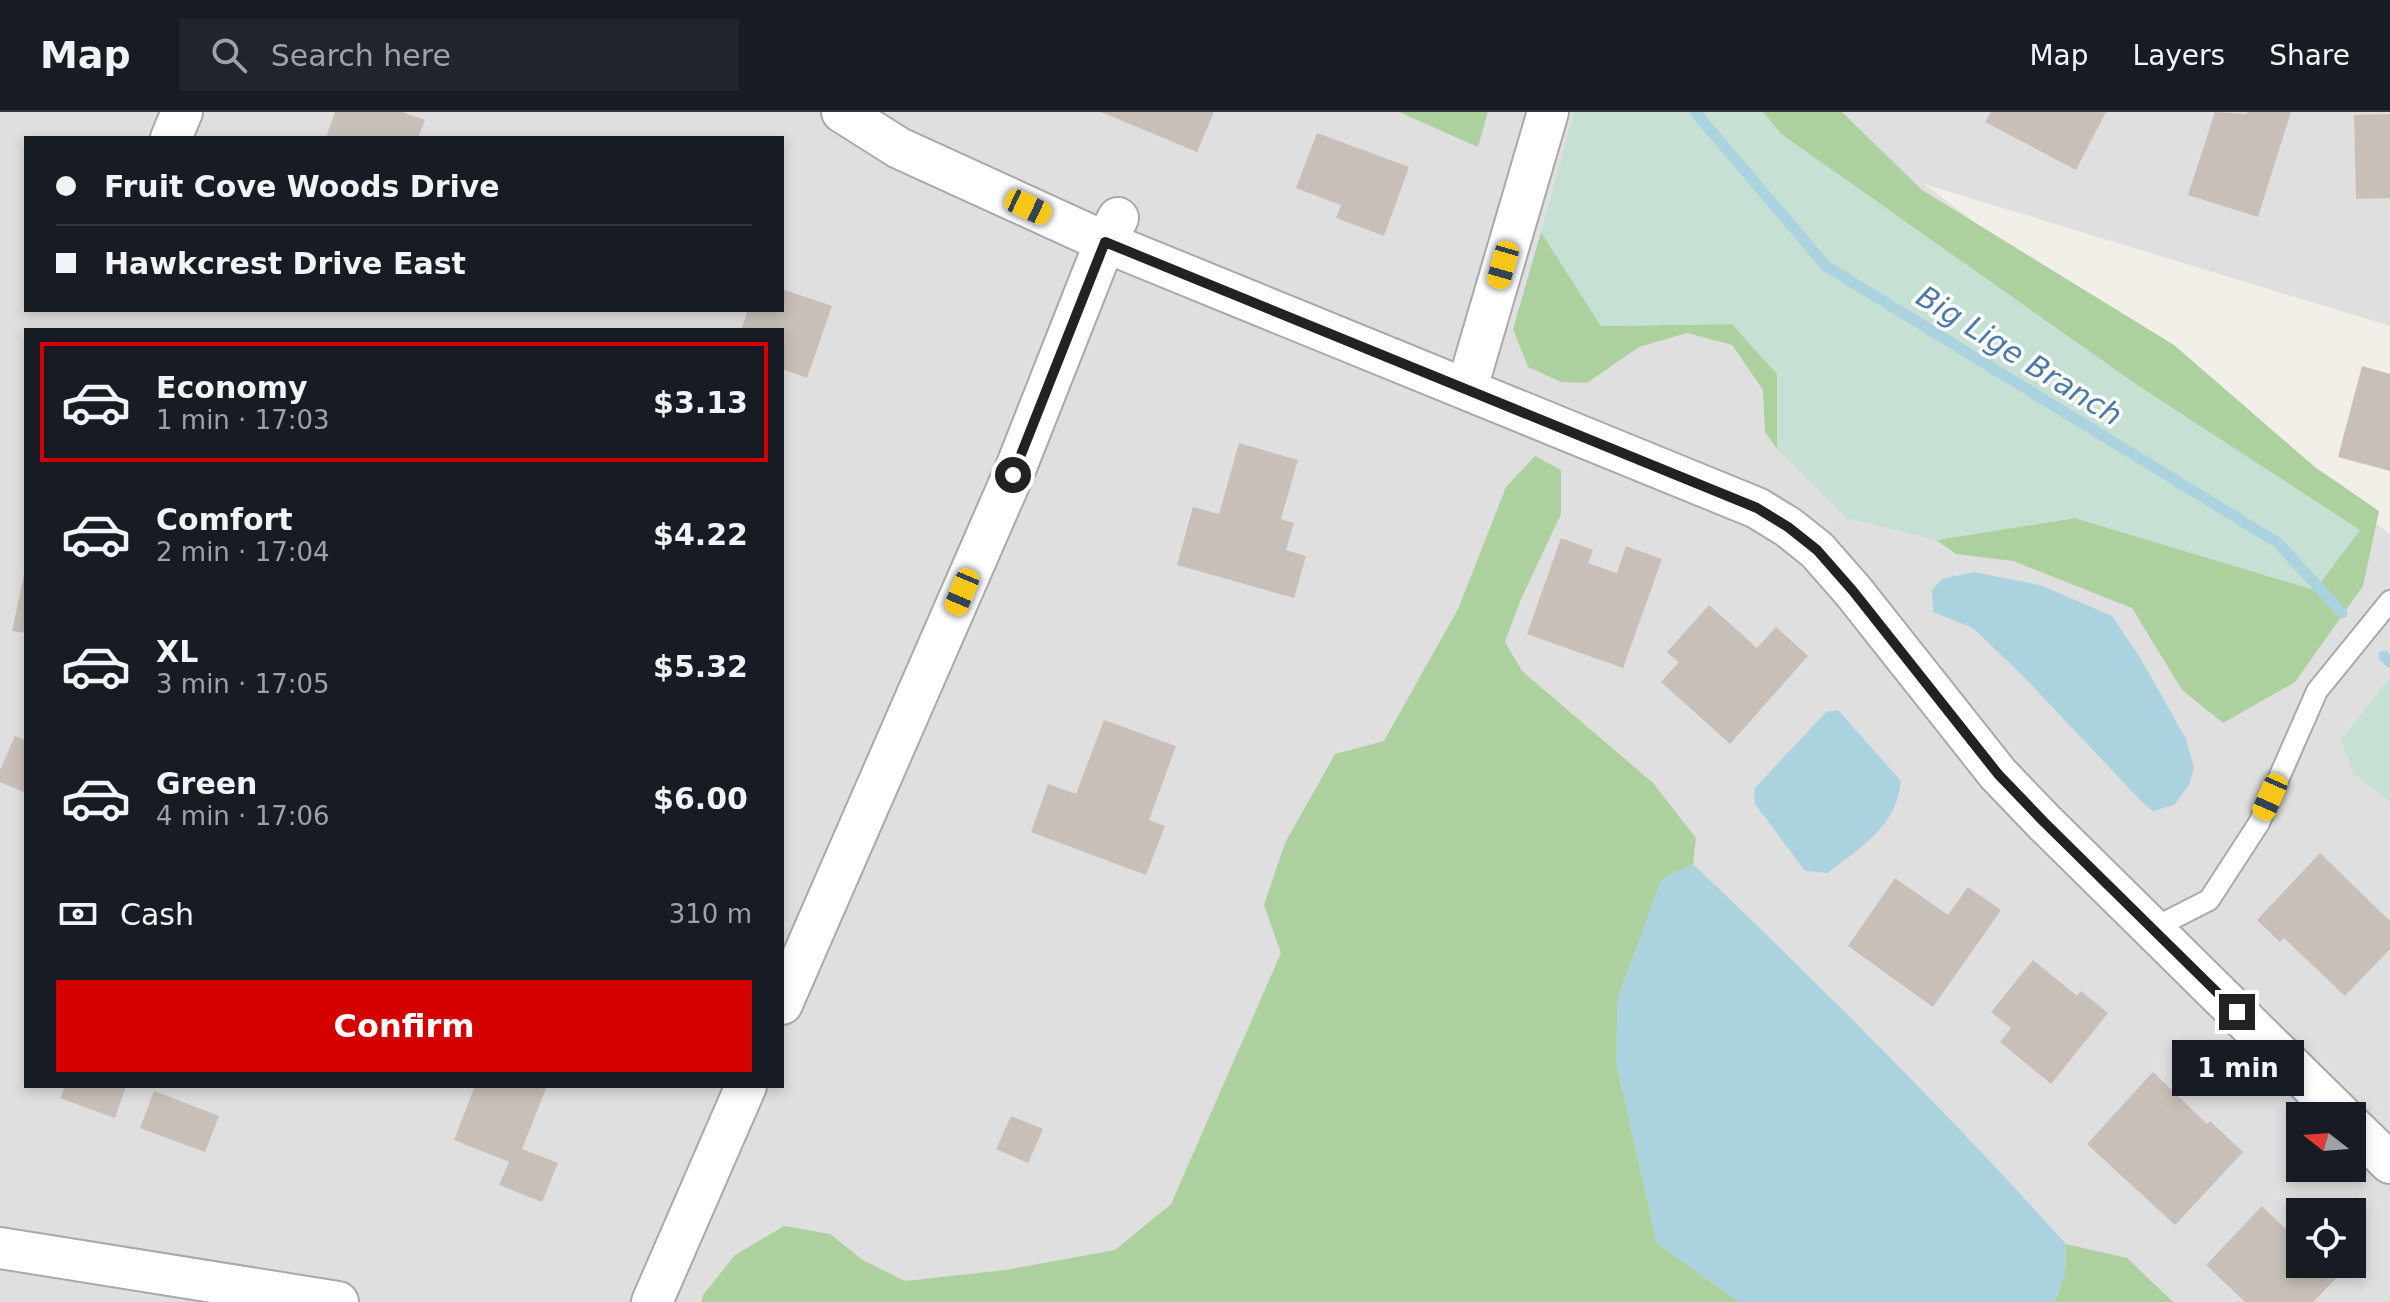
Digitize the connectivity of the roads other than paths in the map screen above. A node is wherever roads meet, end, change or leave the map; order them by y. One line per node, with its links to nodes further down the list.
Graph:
1 (182, 112): 4 (street)
2 (842, 112): 5 (street)
3 (1548, 112): 6 (street)
4 (172, 136)
5 (1112, 230): 6 (street); 9 (street)
6 (1467, 388): 8 (street)
7 (2390, 601): 8 (lane)
8 (2152, 929): 11 (street)
9 (784, 999)
10 (745, 1088): 16 (street)
11 (2328, 1102)
12 (2366, 1140): 13 (street)
13 (2390, 1163)
14 (0, 1248): 15 (street)
15 (338, 1302)
16 (652, 1302)

